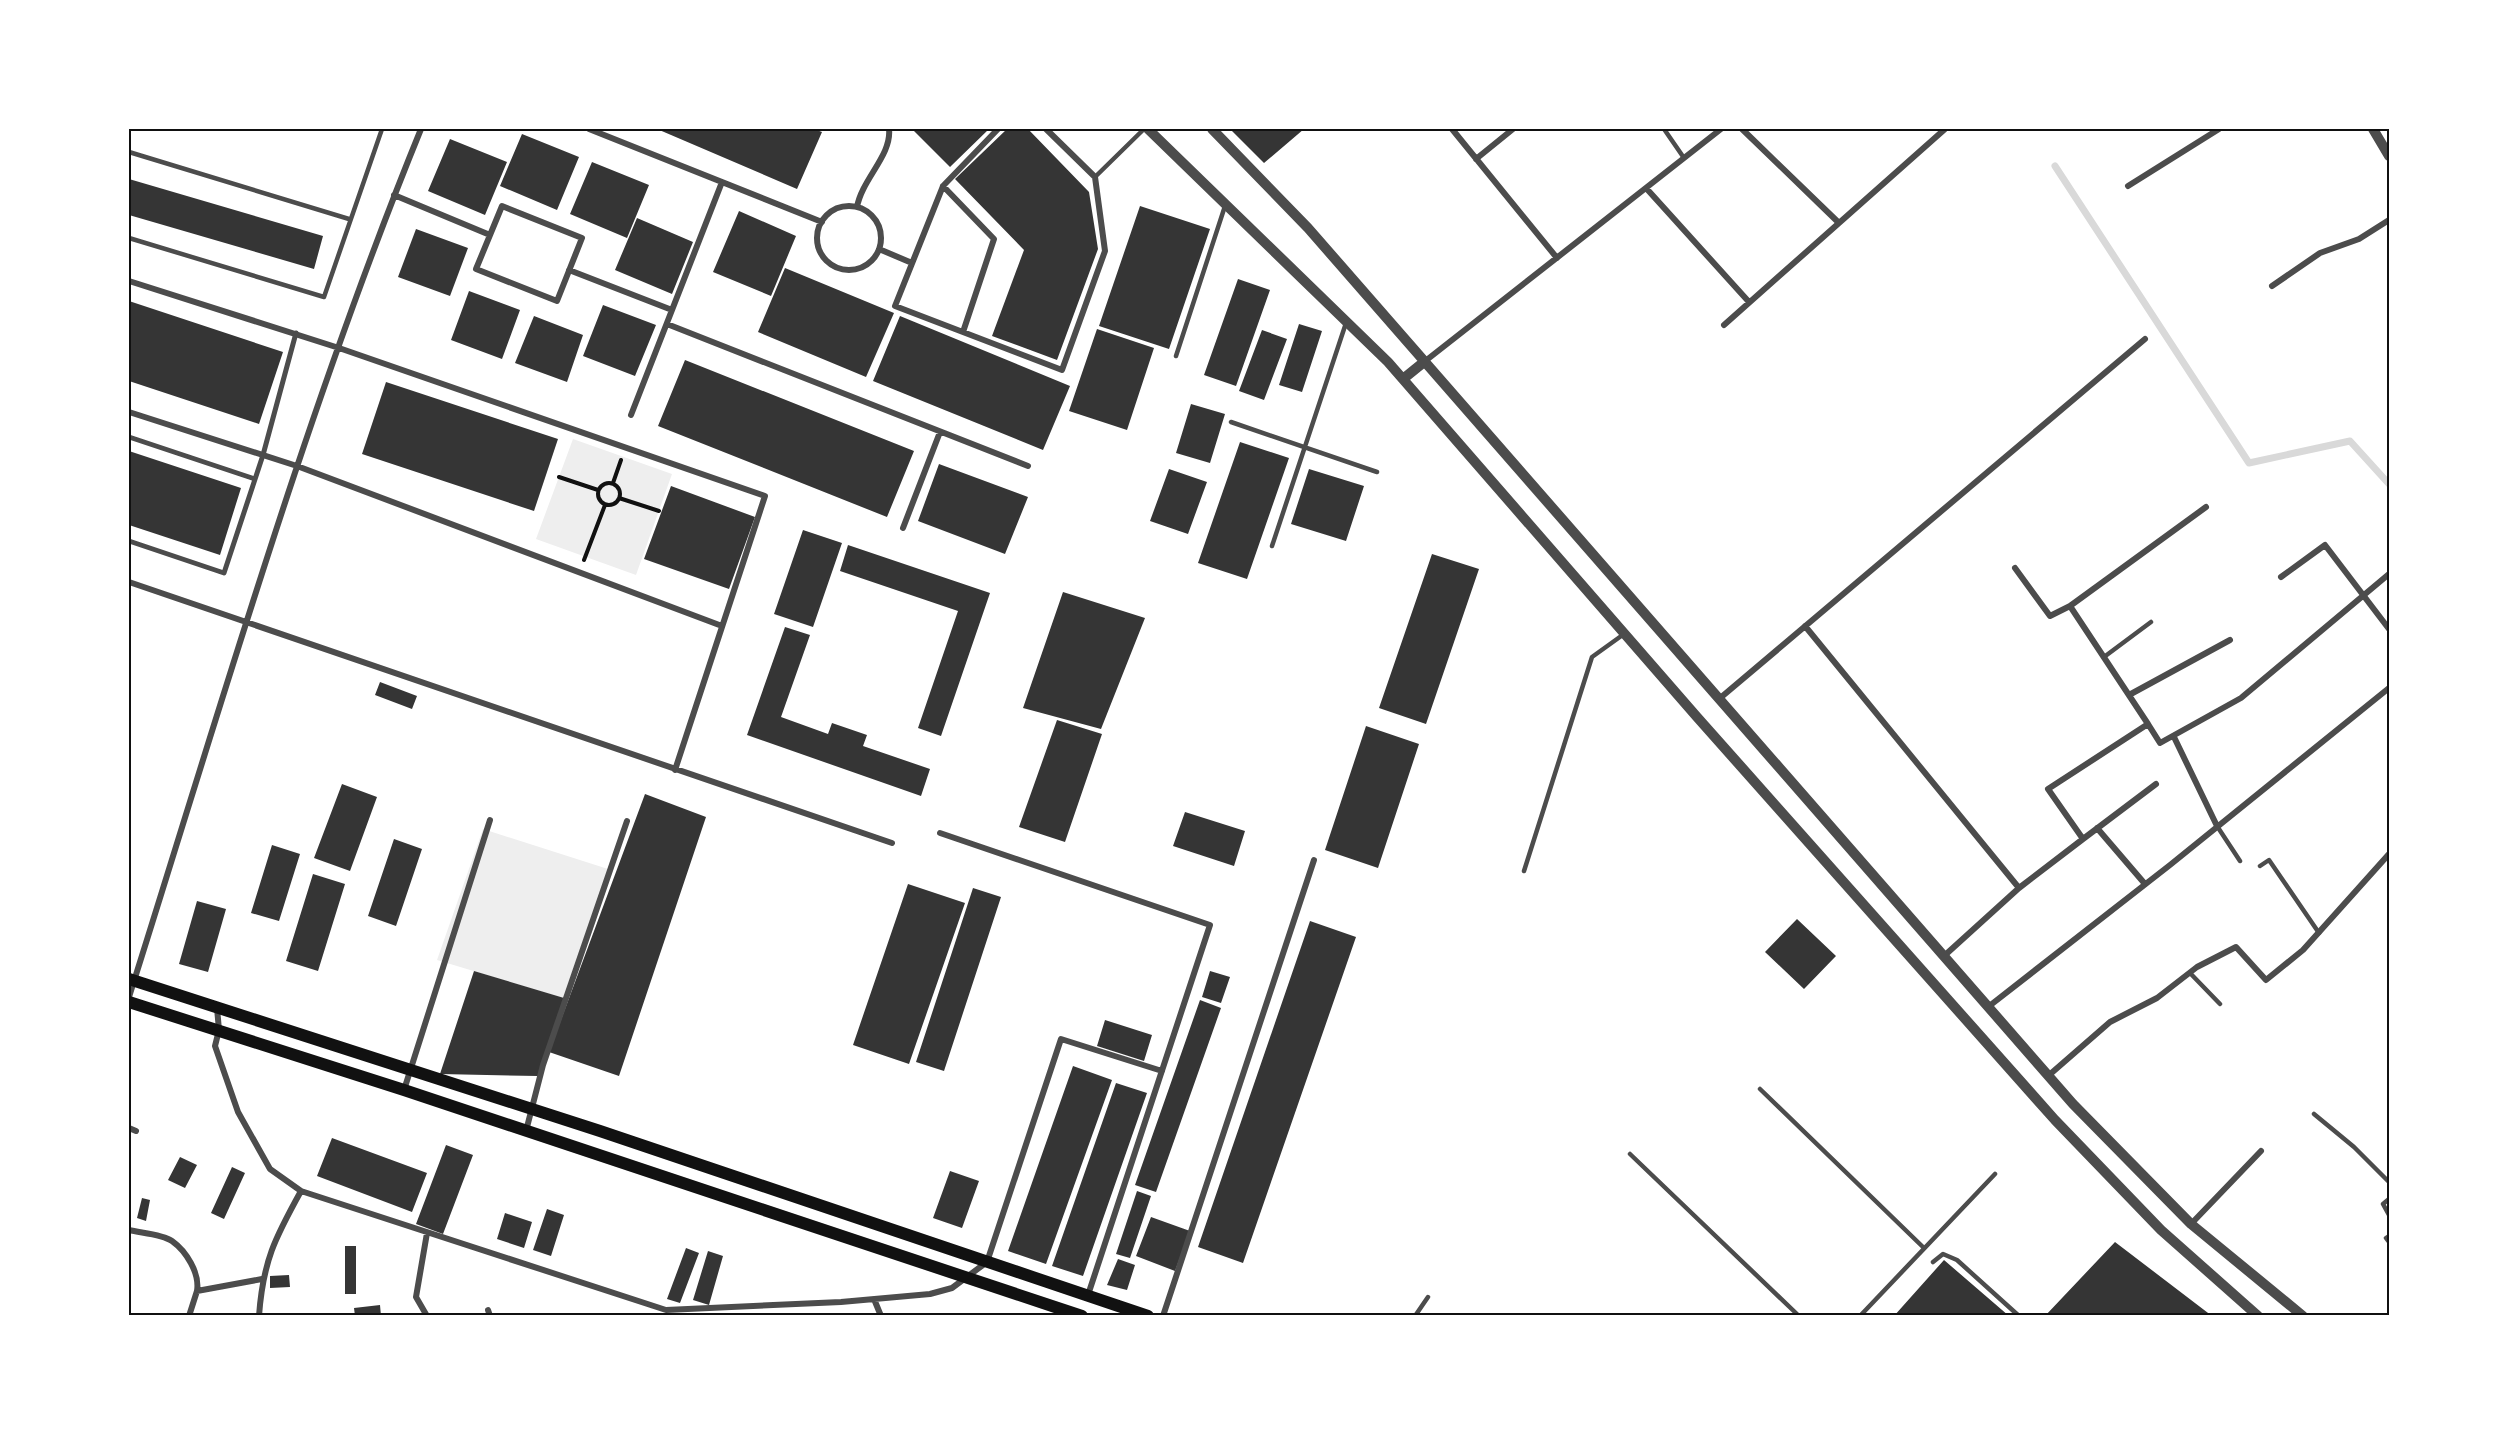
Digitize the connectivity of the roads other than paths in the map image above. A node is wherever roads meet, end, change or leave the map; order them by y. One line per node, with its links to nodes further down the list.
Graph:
1 (382, 129): 30 (lane)
2 (421, 129): 27 (street)
3 (590, 129): 17 (street)
4 (890, 129): 29 (street)
5 (998, 129): 24 (street)
6 (1046, 129): 22 (street)
7 (1146, 129): 22 (lane); 28 (street)
8 (1212, 129): 52 (street)
9 (1452, 129): 21 (street)
10 (1513, 129): 21 (street)
11 (1665, 129): 20 (lane)
12 (1721, 129): 20 (street)
13 (1742, 129): 33 (street)
14 (1945, 129): 33 (street)
15 (2219, 129): 25 (street)
16 (2373, 129): 19 (street)
17 (605, 132): 23 (street)
18 (129, 152): 30 (lane)
19 (2389, 156)
20 (1684, 158): 26 (street)
21 (1476, 159): 37 (street)
22 (1095, 177): 47 (street)
23 (722, 182): 32 (street); 43 (street)
24 (943, 186): 38 (street); 47 (street)
25 (2128, 186)
26 (1646, 188): 37 (street); 42 (street)
27 (394, 195): 34 (street); 50 (street)
28 (1226, 206): 44 (street); 51 (lane)
29 (857, 207): 32 (street); 36 (street)
30 (349, 219): 35 (lane)
31 (2389, 220): 41 (street)
32 (822, 222): 36 (street)
33 (1838, 222): 42 (street)
34 (490, 235): 39 (street); 39 (street)
35 (129, 238)
36 (879, 249): 38 (street)
37 (1557, 258): 52 (street)
38 (912, 263): 47 (street)
39 (569, 270): 43 (street)
40 (129, 281): 48 (street)
41 (2272, 286)
42 (1749, 302): 46 (street)
43 (672, 310): 45 (street)
44 (1346, 322): 53 (street); 59 (lane)
45 (667, 324): 55 (street); 57 (street)
46 (1724, 325)
47 (963, 332)
48 (296, 333): 50 (street); 60 (street)
49 (2145, 339): 78 (street)
50 (339, 348): 61 (street); 77 (street)
51 (1176, 356)
52 (1424, 362): 53 (street); 85 (street)
53 (1403, 379): 80 (street)
54 (129, 412): 60 (street)
55 (631, 415)
56 (1231, 422): 59 (lane)
57 (940, 432): 62 (street); 66 (street)
58 (129, 437): 64 (street)
59 (1304, 447): 63 (lane); 68 (lane)
60 (263, 454): 61 (street); 64 (street)
61 (297, 466): 76 (street); 77 (street)
62 (1028, 466)
63 (1377, 472)
64 (255, 479): 67 (street)
65 (2205, 507): 74 (street)
66 (903, 528)
67 (129, 541)
68 (1272, 546)
69 (2015, 568): 74 (street)
70 (2389, 574): 73 (street)
71 (2281, 577): 73 (street)
72 (129, 582): 76 (street)
73 (2363, 596): 79 (street); 87 (street)
74 (2070, 606): 82 (street)
75 (2151, 622): 82 (lane)
76 (248, 623): 88 (street); 107 (street)
77 (722, 626): 88 (street)
78 (1804, 626): 85 (street); 103 (street)
79 (2389, 629)
80 (1624, 634): 101 (lane); 157 (street)
81 (2230, 640): 84 (street)
82 (2104, 657): 84 (street)
83 (2389, 688): 92 (street)
84 (2129, 695): 86 (street)
85 (1719, 699): 105 (street)
86 (2148, 724): 87 (street); 95 (street)
87 (2174, 737): 92 (street)
88 (675, 770): 96 (street)
89 (2156, 784): 93 (street)
90 (490, 820): 114 (street)
91 (627, 821): 119 (street)
92 (2217, 826): 99 (lane); 102 (street)
93 (2097, 828): 95 (street); 102 (street)
94 (940, 833): 115 (street)
95 (2083, 839): 103 (street)
96 (892, 843)
97 (2389, 854): 104 (street)
98 (1314, 860): 152 (street)
99 (2240, 861)
100 (2260, 866): 104 (lane)
101 (1524, 871)
102 (2145, 884): 111 (street)
103 (2019, 888): 105 (street)
104 (2319, 933): 106 (street)
105 (1944, 956): 111 (street)
106 (2190, 973): 110 (lane); 116 (street)
107 (131, 980): 108 (street); 112 (main road)
108 (129, 997)
109 (129, 1002): 113 (main road)
110 (2220, 1004)
111 (1988, 1007): 116 (street)
112 (217, 1008): 113 (street); 114 (main road)
113 (219, 1030): 118 (main road); 128 (street)
114 (410, 1071): 118 (street); 119 (main road)
115 (1162, 1071): 137 (street); 142 (street)
116 (2048, 1076): 131 (street)
117 (1760, 1089): 136 (lane)
118 (404, 1090): 123 (main road)
119 (531, 1110): 123 (street); 137 (main road)
120 (2314, 1114): 127 (lane)
121 (129, 1128): 122 (street)
122 (136, 1131)
123 (526, 1131): 139 (main road)
124 (2261, 1150): 131 (street)
125 (1630, 1154): 154 (lane)
126 (1995, 1174): 136 (lane)
127 (2389, 1182)
128 (301, 1191): 133 (street); 140 (street)
129 (2389, 1199): 130 (lane)
130 (2389, 1215)
131 (2191, 1224): 158 (street)
132 (129, 1230): 141 (street)
133 (427, 1233): 145 (street); 148 (street)
134 (2389, 1236): 135 (lane)
135 (2389, 1242)
136 (1924, 1248): 155 (lane)
137 (987, 1262): 139 (street); 142 (main road)
138 (1933, 1262): 156 (lane)
139 (967, 1278): 144 (street); 150 (main road)
140 (262, 1279): 141 (street); 147 (street)
141 (197, 1291): 146 (street)
142 (1088, 1295): 151 (main road)
143 (1428, 1297): 153 (lane)
144 (874, 1299): 145 (street); 149 (street)
145 (667, 1313)
146 (189, 1316)
147 (259, 1316)
148 (427, 1316)
149 (881, 1316)
150 (1082, 1316)
151 (1148, 1316)
152 (1163, 1316)
153 (1415, 1316)
154 (1799, 1316)
155 (1860, 1316)
156 (2019, 1316)
157 (2258, 1316)
158 (2303, 1316)

